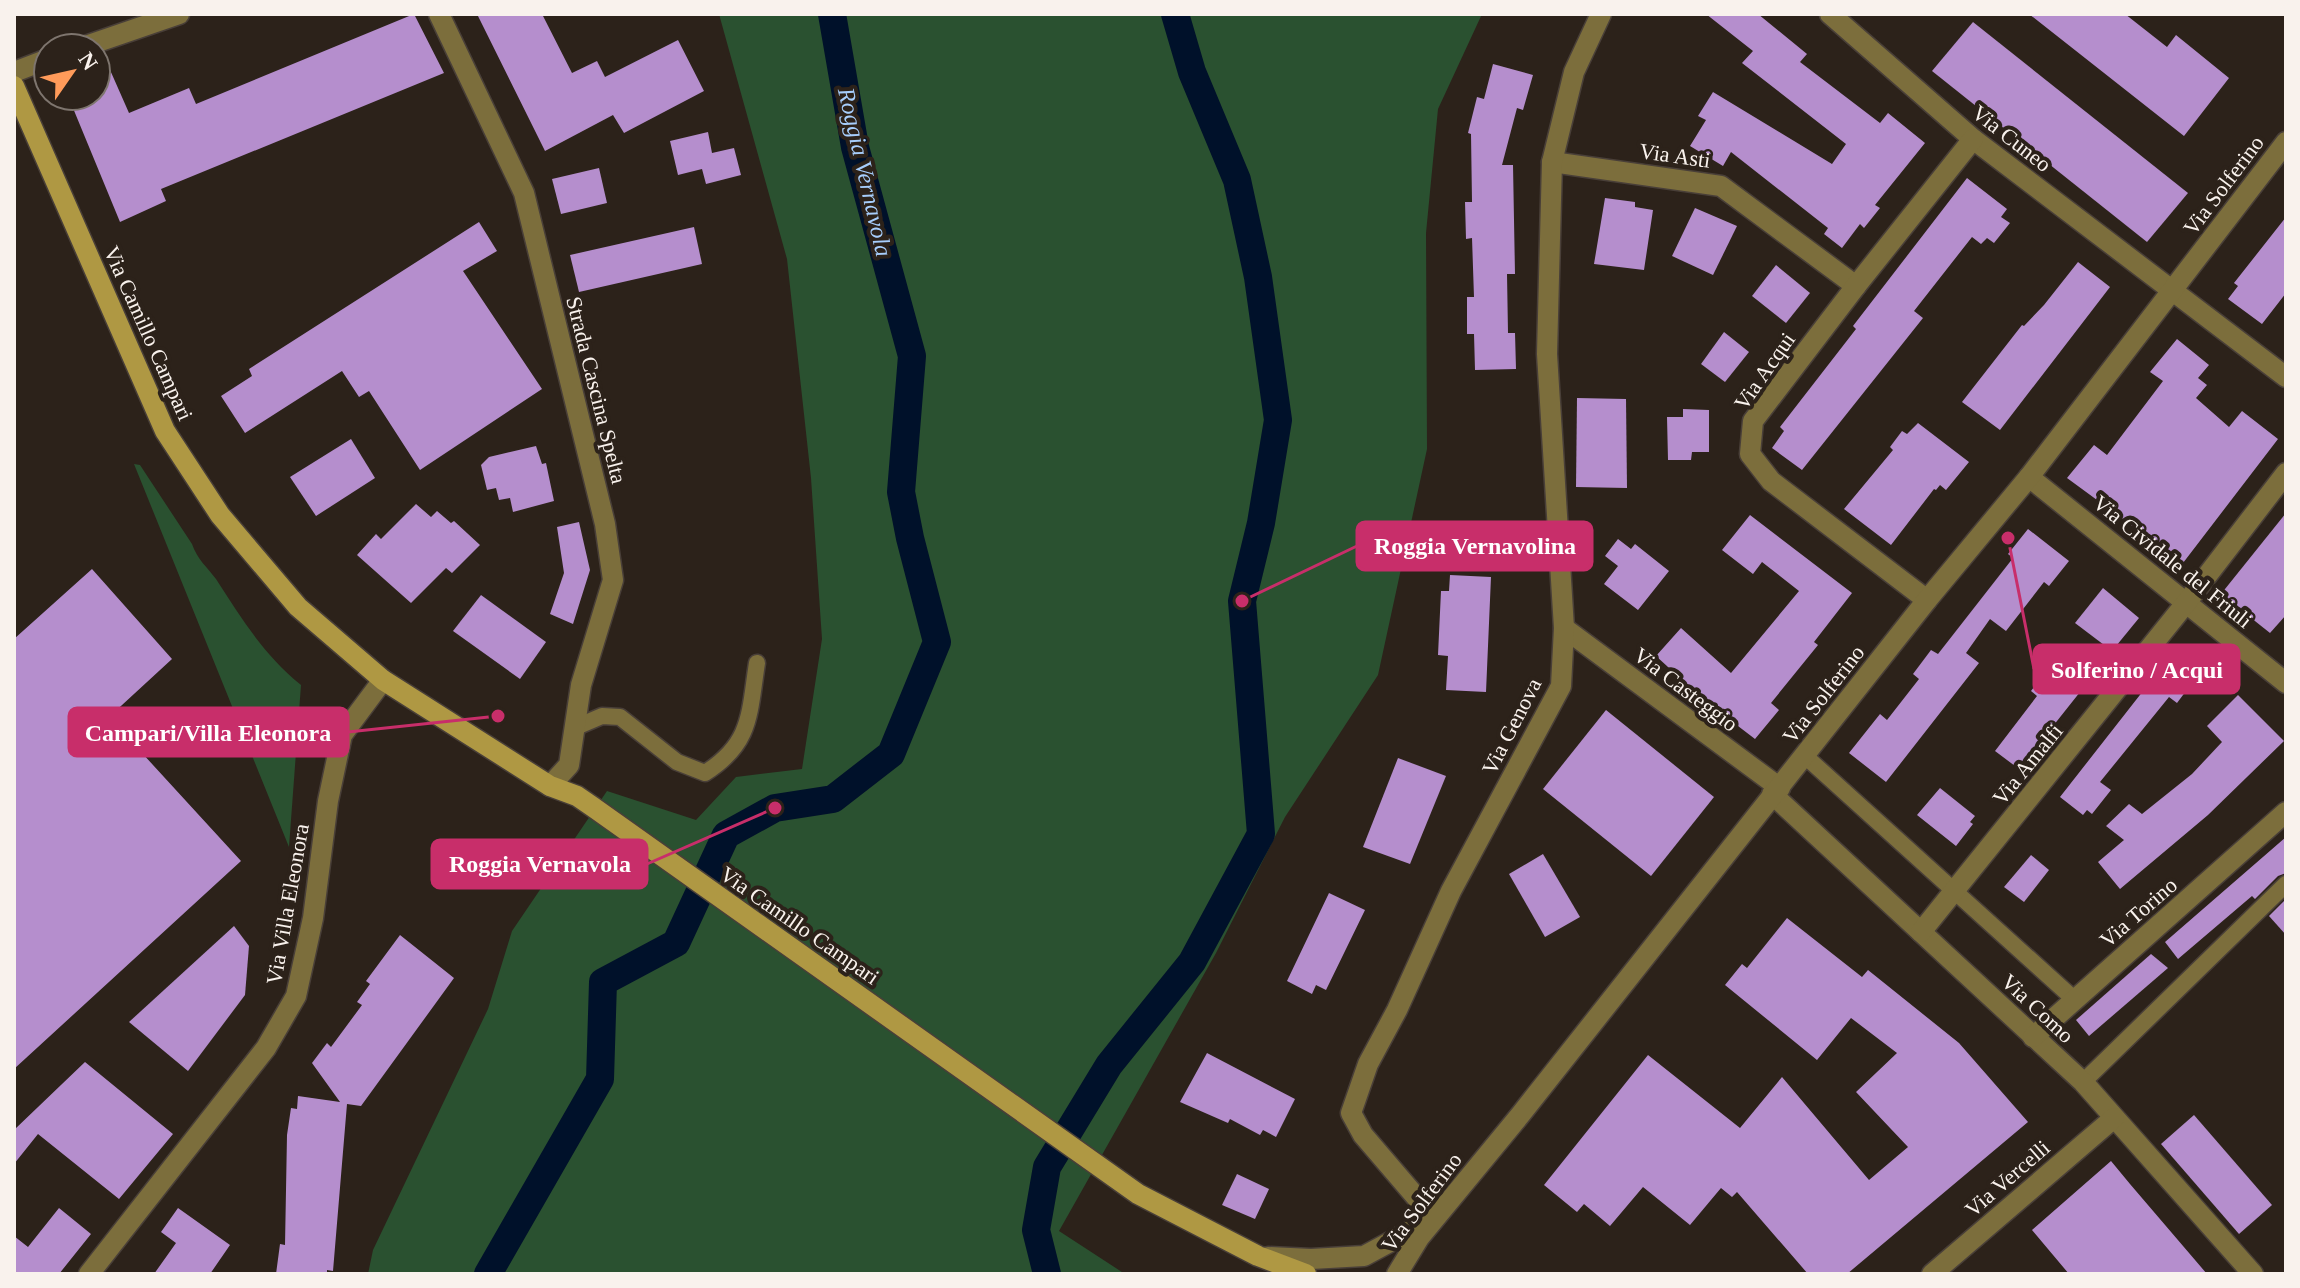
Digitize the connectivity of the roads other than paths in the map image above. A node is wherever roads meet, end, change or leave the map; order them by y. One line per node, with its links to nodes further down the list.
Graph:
1 (179, 14): 5 (street)
2 (439, 14): 21 (street, Strada Cascina Spelta)
3 (1601, 14): 9 (street, Via Genova)
4 (1830, 14): 7 (street, Via Cuneo)
5 (112, 37)
6 (14, 86): 19 (street, Via Camillo Campari)
7 (1973, 139): 10 (street, Via Acqui); 11 (street, Via Cuneo)
8 (2286, 142): 11 (street, Via Solferino)
9 (1552, 162): 10 (street, Via Asti); 17 (street, Via Genova)
10 (1856, 286): 15 (street, Via Acqui)
11 (2172, 292): 12 (street, Via Cuneo); 14 (street, Via Solferino)
12 (2286, 377)
13 (2286, 473): 16 (street, Via Amalfi)
14 (2029, 477): 15 (street, Via Solferino); 16 (street, Via Cividale del Friuli)
15 (1927, 600): 22 (street, Via Solferino)
16 (2186, 603): 20 (street, Via Cividale del Friuli); 27 (street, Via Amalfi)
17 (1564, 628): 24 (street, Via Casteggio); 33 (street, Via Genova)
18 (757, 663): 21 (lane)
19 (383, 680): 23 (street, Via Camillo Campari); 35 (street, Via Villa Eleonora)
20 (2286, 683)
21 (574, 728): 23 (street, Strada Cascina Spelta)
22 (1805, 756): 24 (street, Via Solferino); 27 (lane)
23 (550, 786): 34 (street, Via Camillo Campari)
24 (1776, 791): 28 (street, Via Como); 33 (street, Via Solferino)
25 (2282, 820): 29 (street, Via Torino)
26 (2286, 884): 31 (lane)
27 (1955, 892): 28 (street, Via Amalfi); 29 (lane)
28 (1921, 932): 30 (street, Via Como)
29 (2075, 1000): 30 (street, Via Torino)
30 (2033, 1037): 31 (street, Via Como)
31 (2083, 1082): 32 (street, Via Como)
32 (2114, 1118): 38 (street, Via Vercelli); 39 (street, Via Como)
33 (1434, 1218): 34 (street); 37 (street, Via Solferino)
34 (1258, 1256): 36 (street, Via Camillo Campari)
35 (89, 1274)
36 (1306, 1274)
37 (1397, 1274)
38 (1932, 1274)
39 (2253, 1274)

